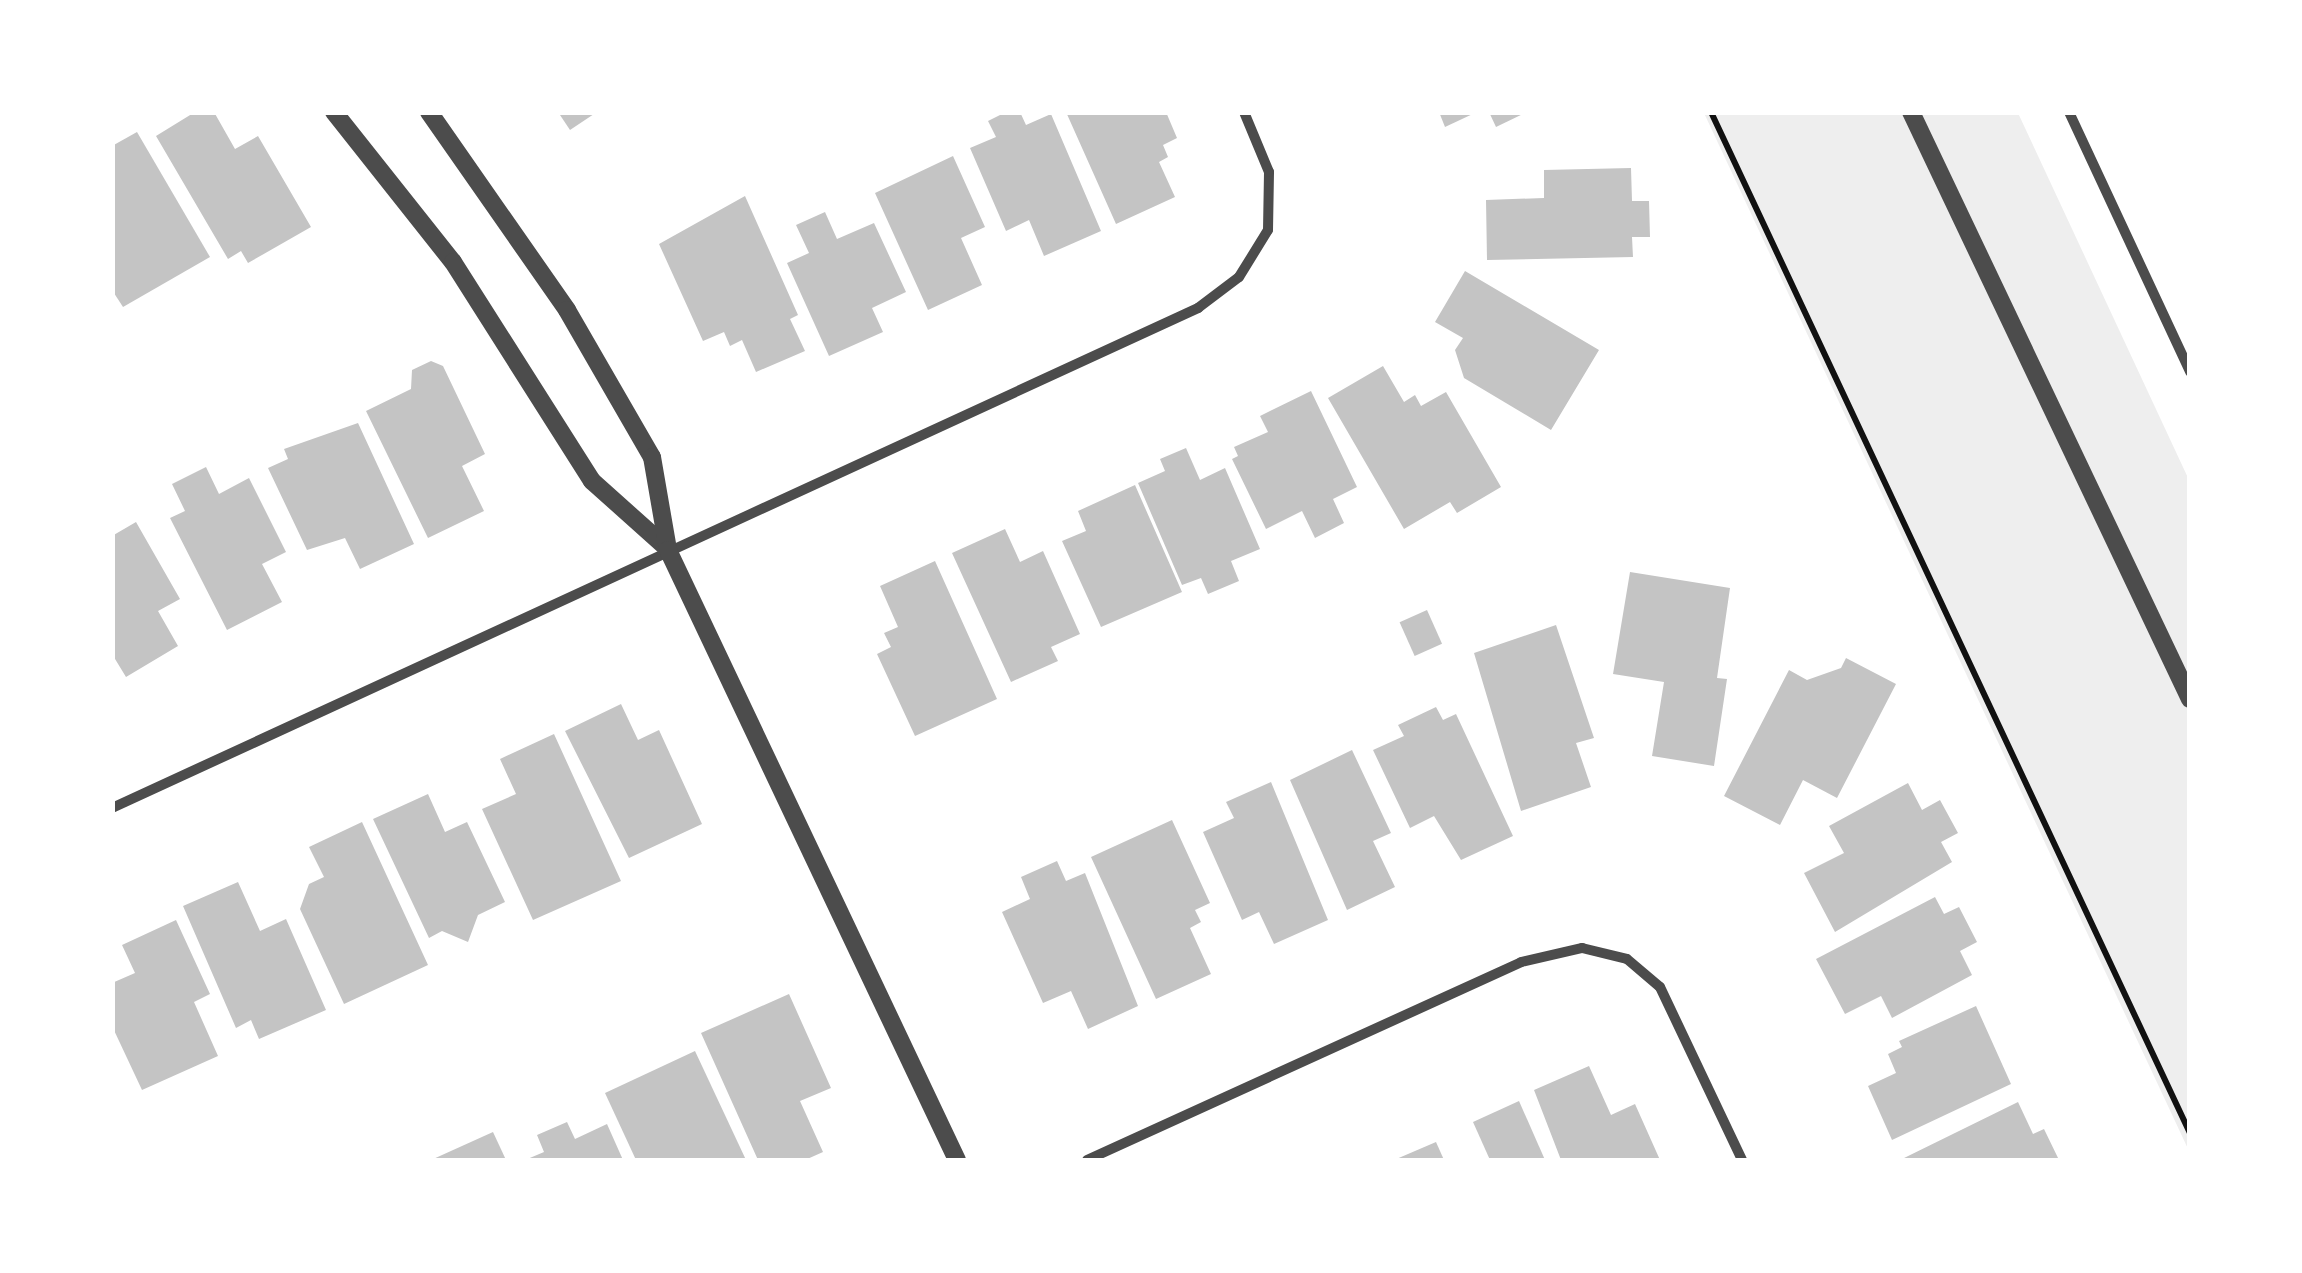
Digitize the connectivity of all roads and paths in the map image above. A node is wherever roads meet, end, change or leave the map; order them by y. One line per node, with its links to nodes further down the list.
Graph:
1 (334, 112): 8 (street)
2 (429, 112): 8 (street)
3 (1244, 112): 8 (street)
4 (1711, 112): 11 (path)
5 (1911, 112): 9 (street)
6 (2069, 112): 7 (street)
7 (2190, 372)
8 (668, 550): 10 (street); 12 (street)
9 (2190, 699)
10 (112, 808)
11 (2190, 1133)
12 (957, 1160)
13 (1087, 1160): 14 (street)
14 (1742, 1160)

